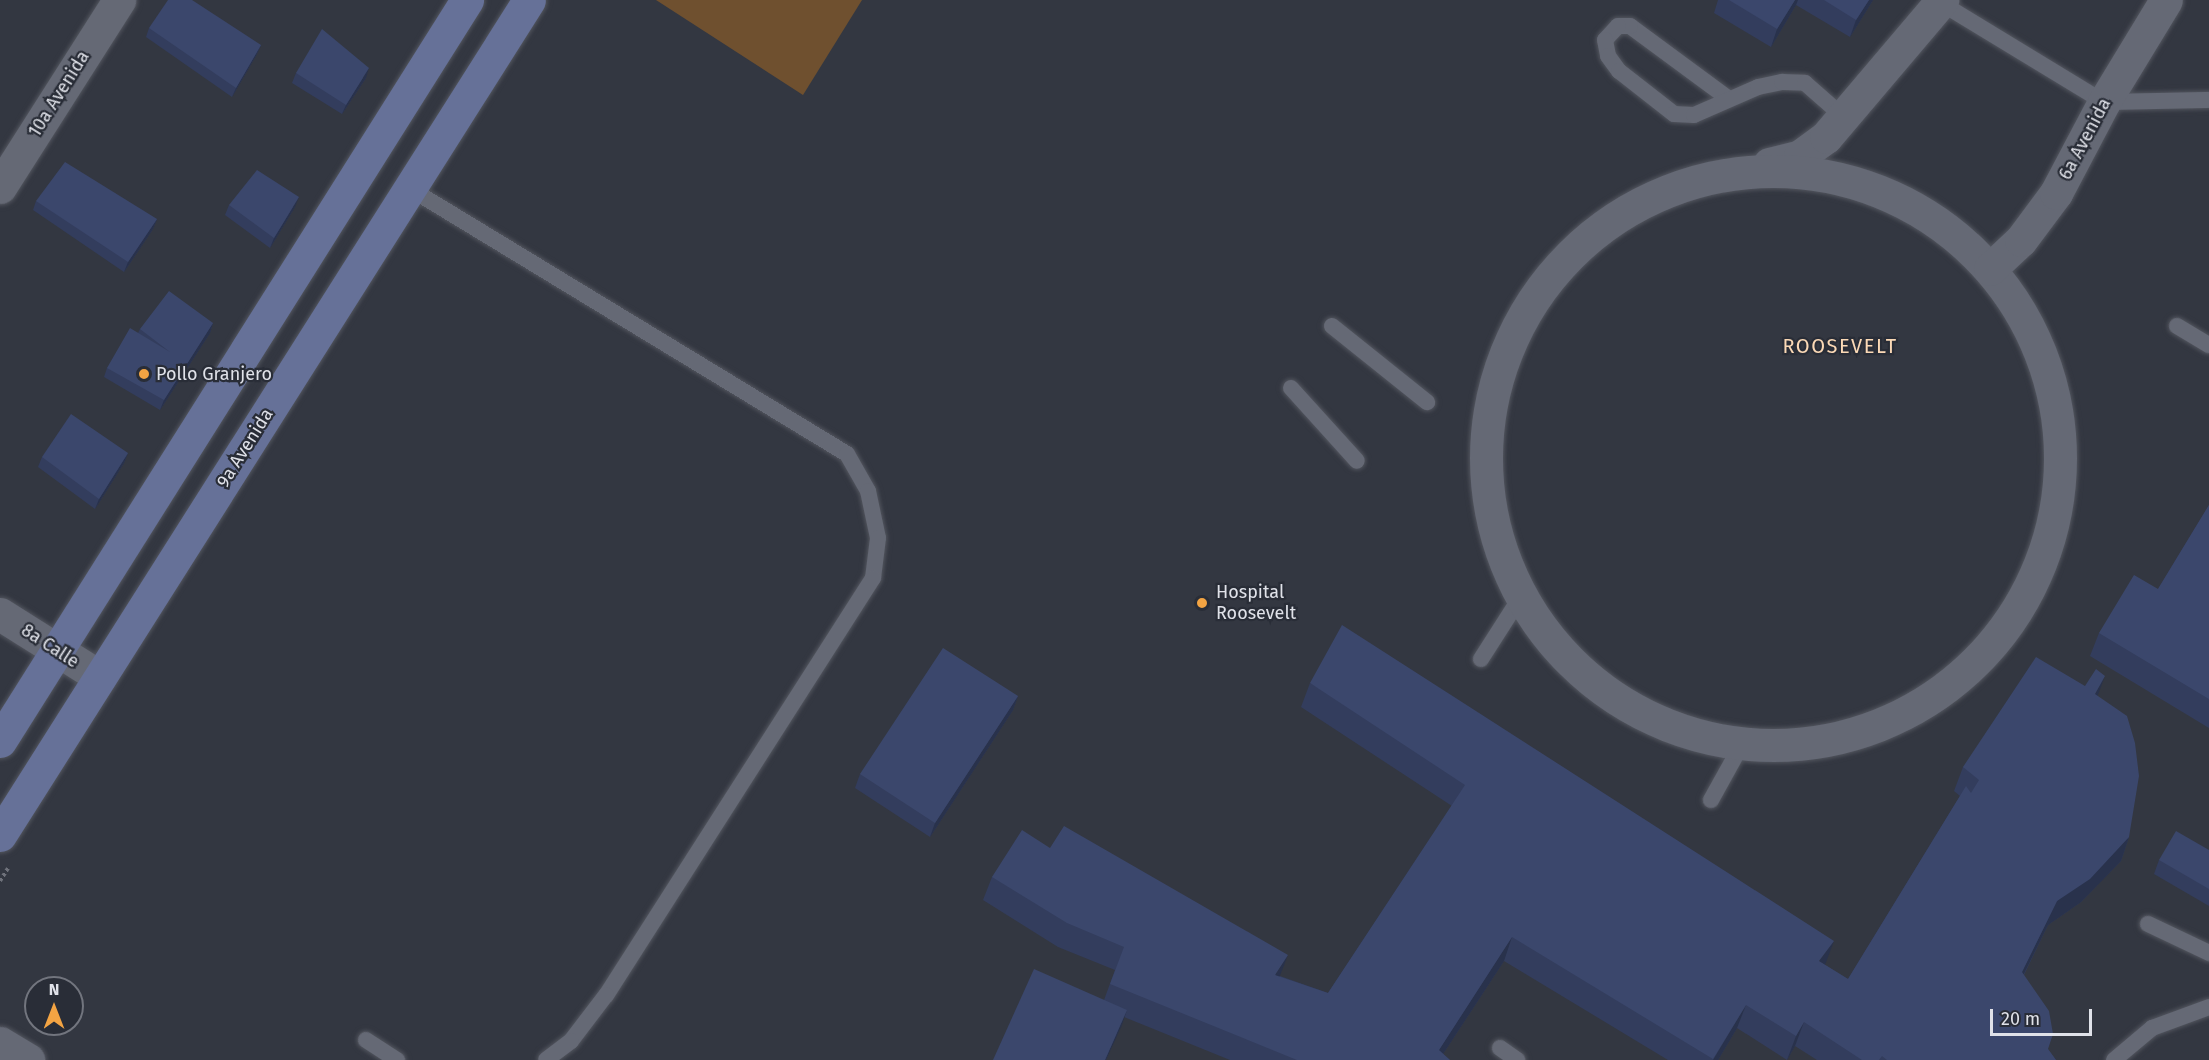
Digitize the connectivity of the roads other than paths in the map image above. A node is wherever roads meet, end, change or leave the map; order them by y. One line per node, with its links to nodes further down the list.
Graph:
1 (119, 0): 11 (street, 10a Avenida)
2 (467, 0): 22 (main road)
3 (529, 0): 12 (main road, 9a Avenida)
4 (2166, 0): 8 (street, 6a Avenida)
5 (1939, 1): 8 (lane); 9 (street)
6 (1729, 99): 6 (lane); 9 (lane)
7 (2209, 100): 8 (lane)
8 (2104, 102): 13 (street, 6a Avenida)
9 (1845, 118): 10 (street)
10 (1733, 173): 13 (street); 20 (street)
11 (0, 187)
12 (409, 188): 24 (main road, 9a Avenida); 37 (lane)
13 (1990, 269): 26 (street)
14 (1332, 326): 18 (lane)
15 (2177, 326): 16 (lane)
16 (2209, 345)
17 (1291, 388): 19 (lane)
18 (1426, 402)
19 (1357, 461)
20 (1520, 598): 23 (lane); 26 (street)
21 (0, 614): 22 (street, 8a Calle)
22 (57, 650): 24 (street, 8a Calle); 25 (main road)
23 (1481, 659)
24 (100, 677): 28 (main road, 9a Avenida)
25 (0, 741)
26 (1742, 744): 27 (lane)
27 (1711, 800)
28 (0, 835)
29 (2148, 924): 30 (lane)
30 (2209, 953)
31 (2209, 1007): 39 (lane)
32 (366, 1040): 36 (lane)
33 (0, 1043): 35 (street)
34 (1500, 1048): 38 (lane)
35 (28, 1060)
36 (397, 1060)
37 (546, 1060)
38 (1517, 1060)
39 (2114, 1060)

